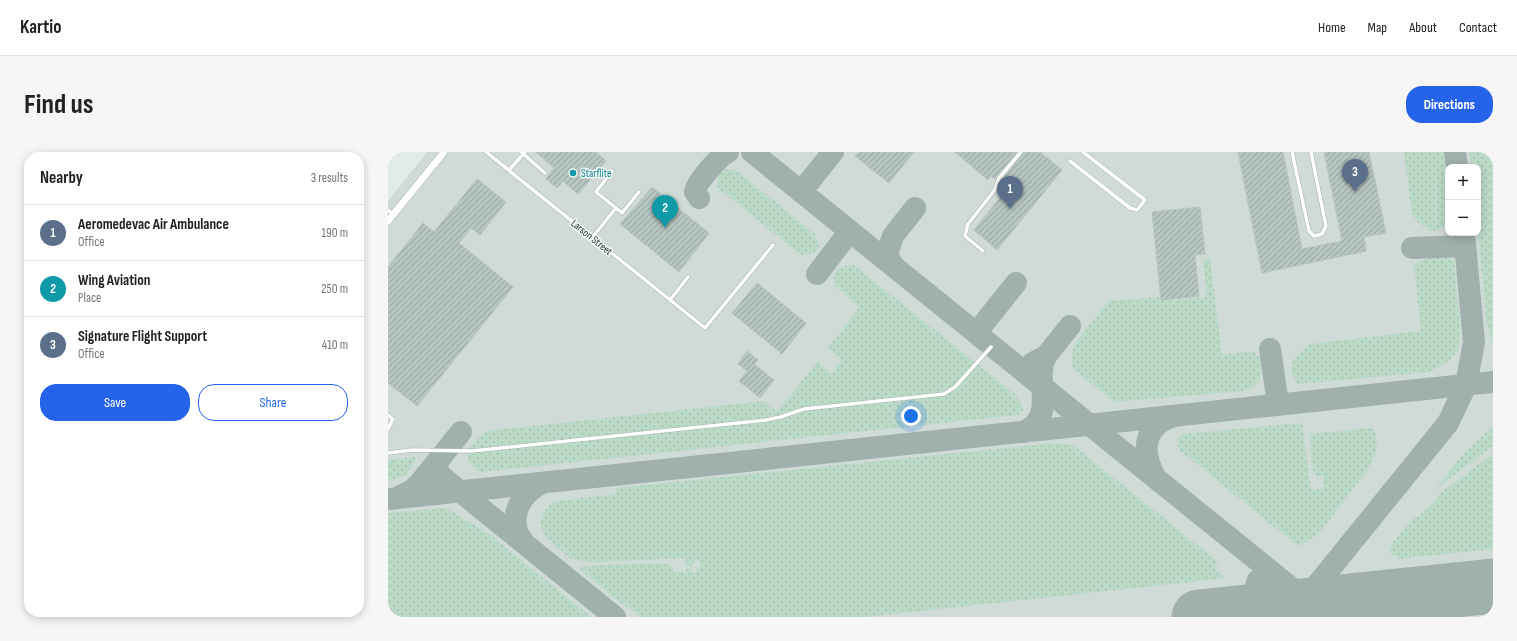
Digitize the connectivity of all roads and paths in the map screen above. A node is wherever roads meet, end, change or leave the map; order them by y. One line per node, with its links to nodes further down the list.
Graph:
1 (444, 152): 14 (street)
2 (486, 152): 9 (lane, Larson Street)
3 (1021, 152): 18 (lane)
4 (1083, 152): 8 (lane)
5 (1292, 152): 6 (lane)
6 (1311, 152)
7 (523, 153): 9 (lane); 11 (lane)
8 (1070, 161)
9 (509, 170): 16 (lane, Larson Street)
10 (612, 171): 13 (lane)
11 (545, 173)
12 (639, 192): 13 (lane)
13 (616, 208): 16 (lane)
14 (391, 212): 15 (street)
15 (388, 221)
16 (592, 238): 20 (lane, Larson Street)
17 (773, 244): 20 (lane, Larson Street)
18 (983, 251)
19 (688, 277): 20 (lane)
20 (670, 300)
21 (991, 347): 24 (lane)
22 (388, 415): 23 (lane)
23 (388, 428)
24 (388, 453)

